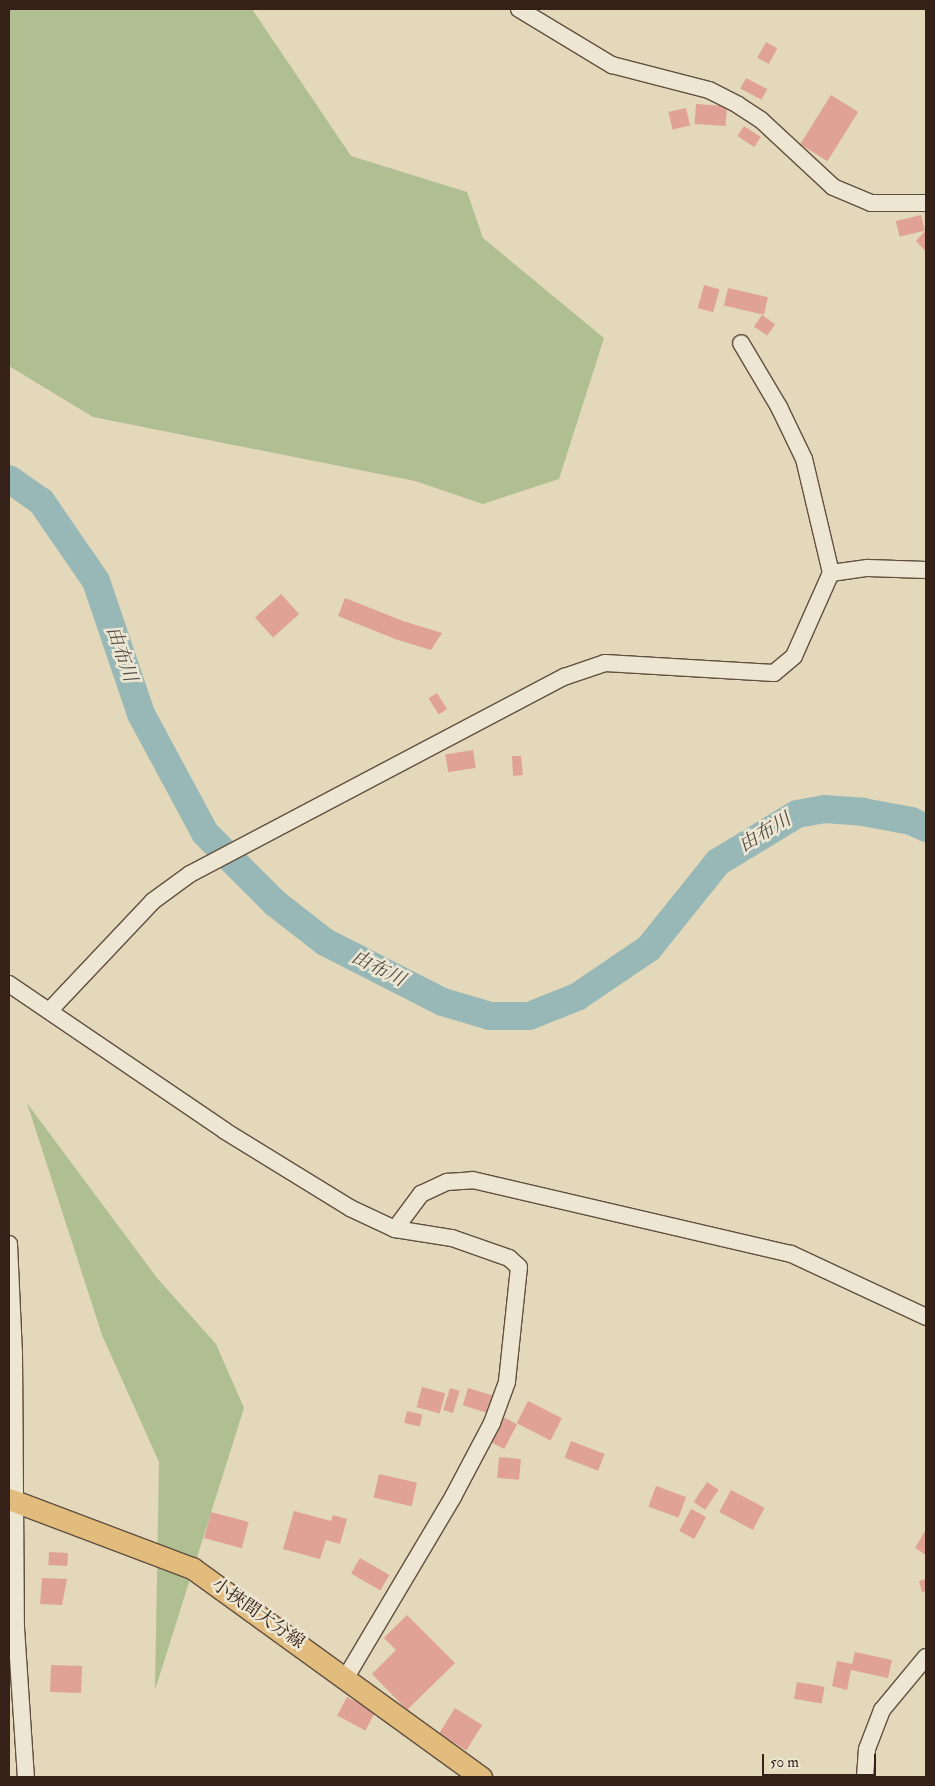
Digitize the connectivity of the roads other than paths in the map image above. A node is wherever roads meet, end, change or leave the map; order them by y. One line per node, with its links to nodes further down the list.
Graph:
1 (518, 9): 2 (street)
2 (926, 203)
3 (741, 344): 5 (street)
4 (926, 570): 5 (street)
5 (832, 573): 7 (street)
6 (9, 984): 7 (street)
7 (50, 1010): 8 (street)
8 (395, 1229): 10 (street); 13 (street)
9 (9, 1244): 11 (street)
10 (926, 1317)
11 (11, 1501): 13 (main road, 小挾間大分線); 14 (street)
12 (926, 1657): 16 (street)
13 (346, 1677): 15 (main road, 小挾間大分線)
14 (26, 1777)
15 (481, 1777)
16 (865, 1777)

